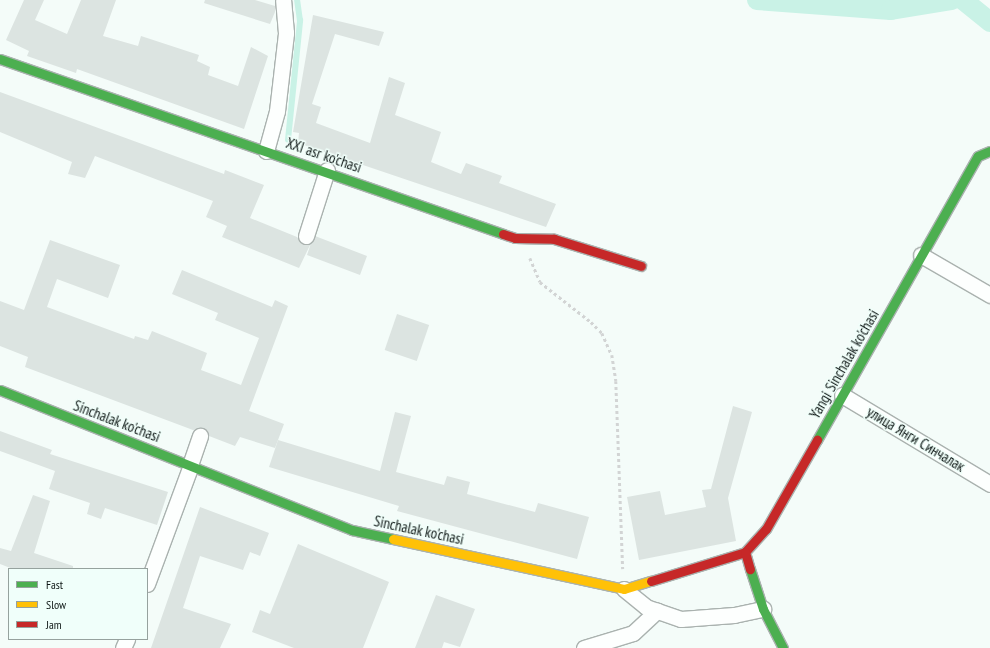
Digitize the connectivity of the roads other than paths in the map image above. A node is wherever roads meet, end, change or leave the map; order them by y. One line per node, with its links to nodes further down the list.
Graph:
1 (283, 0): 3 (street)
2 (0, 59): 3 (street, XXI asr ko'chasi)
3 (266, 151): 5 (street, XXI asr ko'chasi)
4 (990, 151): 7 (street, Yangi Sinchalak ko'chasi)
5 (327, 170): 6 (street); 8 (street, XXI asr ko'chasi)
6 (306, 236)
7 (921, 255): 9 (street); 11 (street, Yangi Sinchalak ko'chasi)
8 (641, 266)
9 (990, 295)
10 (0, 390): 13 (street, Sinchalak ko'chasi)
11 (842, 395): 14 (street, улица Янги Синчалак); 15 (street, Yangi Sinchalak ko'chasi)
12 (200, 436): 13 (street)
13 (190, 465): 16 (street); 17 (street, Sinchalak ko'chasi)
14 (990, 484)
15 (746, 552): 17 (street, Sinchalak ko'chasi); 18 (street)
16 (148, 581)
17 (624, 589): 19 (street)
18 (763, 609): 19 (street); 21 (street)
19 (657, 611): 20 (street)
20 (584, 648)
21 (783, 648)

